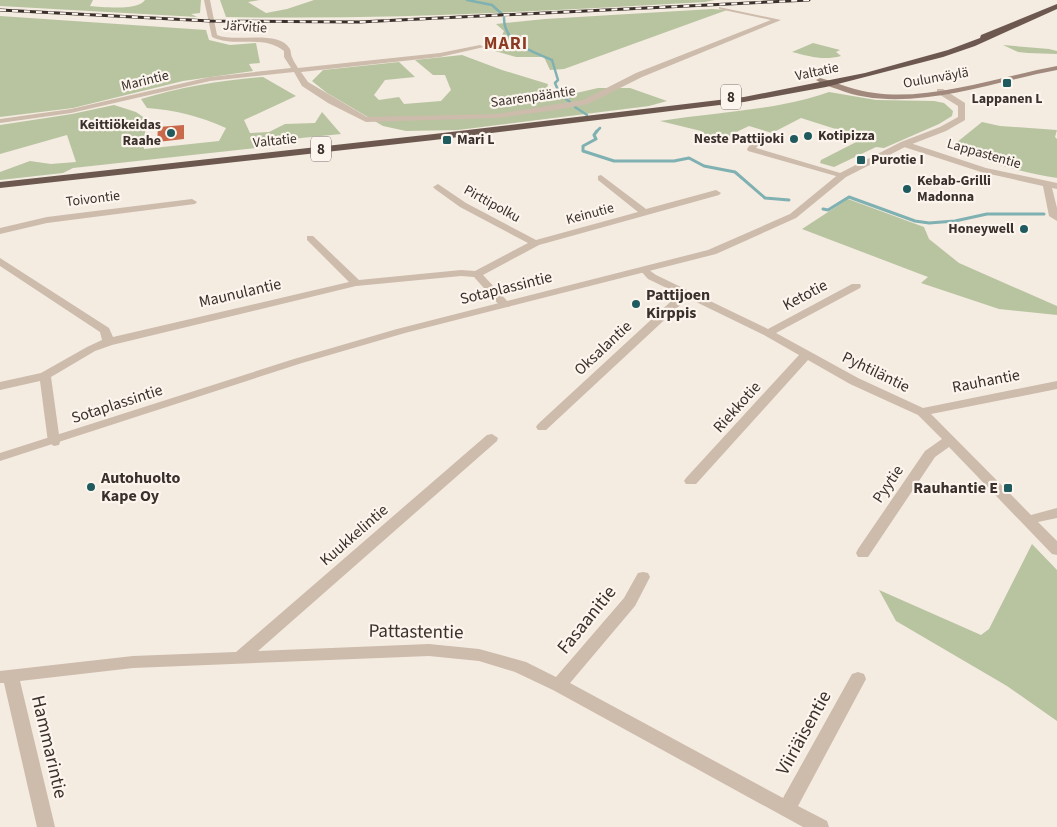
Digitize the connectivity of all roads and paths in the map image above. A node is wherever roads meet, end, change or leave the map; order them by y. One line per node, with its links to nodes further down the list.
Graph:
1 (207, 0): 6 (street, Järvitie)
2 (1057, 6): 7 (highway, Valtatie / 8)
3 (721, 8): 6 (street, Saarenpääntie)
4 (480, 47): 6 (street, Marintie)
5 (1057, 68): 8 (main road, Oulunväylä)
6 (296, 70): 9 (street, Marintie)
7 (824, 82): 8 (main road, Oulunväylä); 14 (highway, Valtatie / 8)
8 (940, 92): 11 (street, Sotaplassintie)
9 (0, 121)
10 (755, 144): 12 (street)
11 (904, 144): 12 (street, Sotaplassintie); 15 (street, Lappastentie)
12 (843, 176): 25 (street, Sotaplassintie)
13 (601, 178): 19 (street)
14 (0, 185)
15 (1052, 185): 20 (street)
16 (438, 187): 23 (street, Pirttipolku)
17 (716, 193): 19 (street, Keinutie)
18 (192, 202): 21 (street, Toivontie)
19 (645, 213): 23 (street, Keinutie)
20 (1057, 218)
21 (0, 231)
22 (310, 238): 27 (street)
23 (535, 243): 26 (street, Keinutie)
24 (0, 261): 32 (street)
25 (645, 270): 29 (street, Pyhtiläntie); 30 (street, Sotaplassintie)
26 (477, 274): 27 (street, Maunulantie); 30 (street)
27 (356, 283): 32 (street, Maunulantie)
28 (856, 286): 31 (street, Ketotie)
29 (687, 294): 31 (street, Pyhtiläntie); 38 (street, Oksalantie)
30 (505, 304): 41 (street, Sotaplassintie)
31 (768, 333): 33 (street, Pyhtiläntie)
32 (108, 342): 34 (street, Maunulantie)
33 (806, 355): 37 (street, Pyhtiläntie); 43 (street, Riekkotie)
34 (45, 376): 36 (street, Maunulantie); 41 (street)
35 (1057, 385): 37 (street, Rauhantie)
36 (0, 386)
37 (922, 412): 40 (street, Pyhtiläntie)
38 (542, 427)
39 (492, 438): 49 (street, Kuukkelintie)
40 (948, 441): 45 (street, Pyhtiläntie); 47 (street, Pyytie)
41 (54, 442): 42 (street, Sotaplassintie)
42 (0, 457)
43 (691, 481)
44 (1057, 513): 45 (street)
45 (1028, 520): 46 (street, Pyhtiläntie)
46 (1057, 550)
47 (863, 553)
48 (642, 577): 52 (street, Fasaanitie)
49 (239, 658): 50 (street, Pattastentie); 52 (street, Pattastentie)
50 (6, 677): 54 (street, Hammarintie)
51 (858, 679): 53 (street, Viiriäisentie)
52 (559, 685): 53 (street, Pattastentie)
53 (787, 808): 55 (street, Pattastentie)
54 (46, 827)
55 (820, 827)

